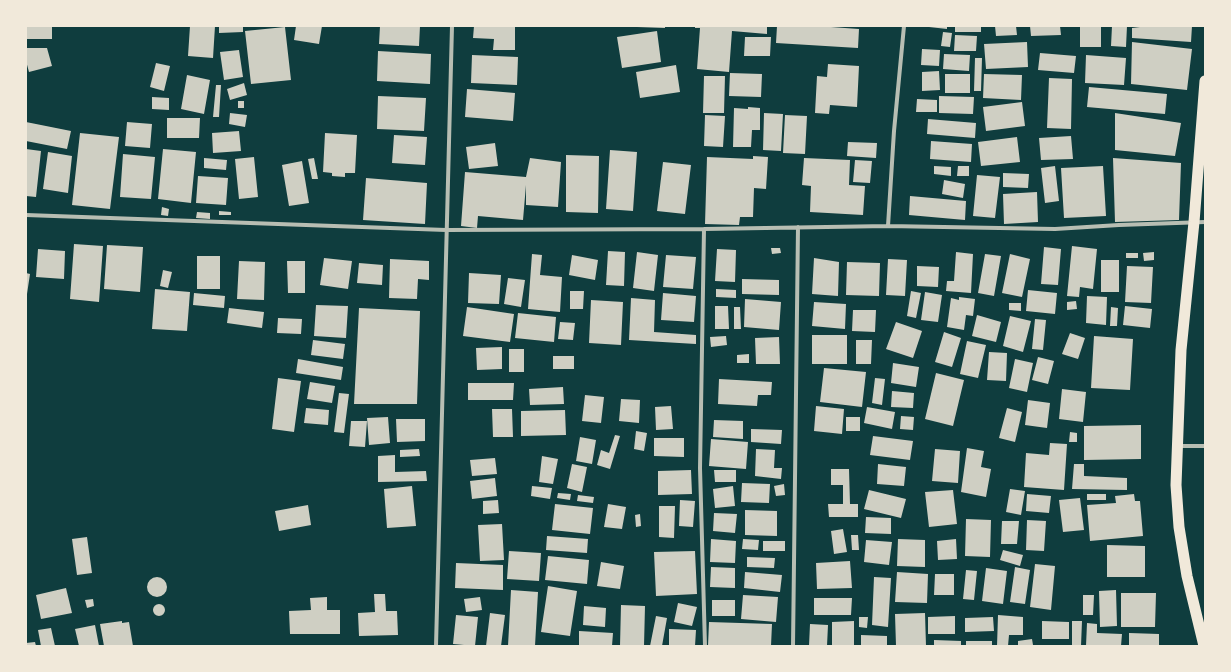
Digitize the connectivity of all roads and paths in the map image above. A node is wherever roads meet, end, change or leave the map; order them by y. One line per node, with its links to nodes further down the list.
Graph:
1 (452, 26): 9 (street)
2 (904, 26): 7 (street)
3 (1205, 81): 5 (highway)
4 (26, 214): 9 (street)
5 (1199, 222): 7 (street); 10 (highway)
6 (798, 226): 7 (street); 8 (street); 14 (street)
7 (888, 226)
8 (704, 229): 9 (street); 13 (street)
9 (446, 230): 12 (street)
10 (1176, 446): 11 (street); 15 (highway)
11 (1205, 446)
12 (436, 646)
13 (705, 646)
14 (793, 646)
15 (1204, 646)

